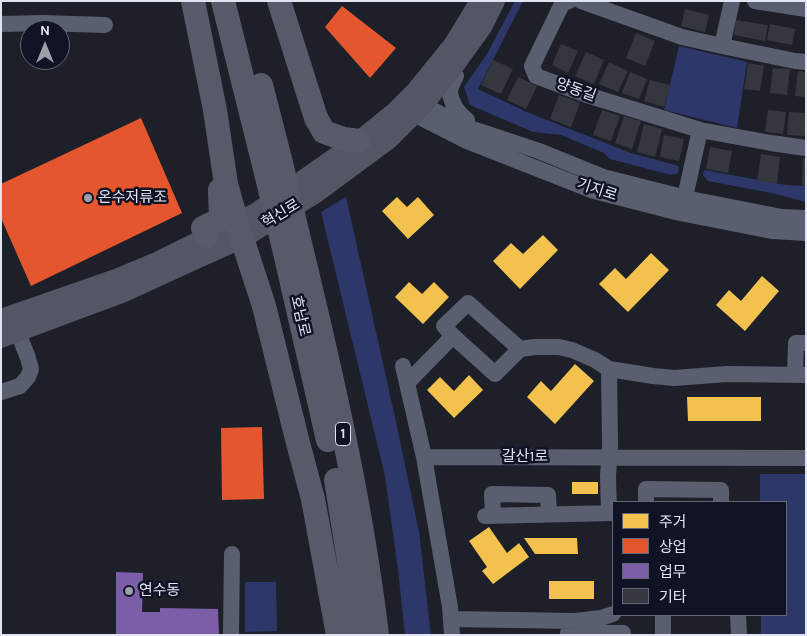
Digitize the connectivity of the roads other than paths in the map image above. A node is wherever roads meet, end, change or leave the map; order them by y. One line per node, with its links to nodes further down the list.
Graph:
1 (193, 1): 25 (highway)
2 (223, 1): 24 (highway, 호남로 / 1)
3 (240, 1): 24 (highway, 호남로 / 1)
4 (279, 1): 22 (highway)
5 (480, 1): 17 (main road, 혁신로)
6 (495, 1): 16 (main road, 혁신로)
7 (569, 1): 21 (street, 양동길)
8 (581, 1): 14 (street)
9 (732, 1): 14 (street)
10 (755, 1): 11 (street)
11 (806, 9)
12 (1, 24): 13 (street)
13 (105, 25)
14 (722, 46): 15 (street)
15 (806, 62)
16 (451, 70): 17 (main road, 혁신로); 19 (street)
17 (411, 106): 18 (street, 기지로); 19 (street, 기지로); 20 (main road, 혁신로); 22 (main road, 혁신로)
18 (437, 126): 20 (street); 29 (street, 기지로)
19 (464, 126): 26 (street, 기지로)
20 (399, 129): 28 (main road, 혁신로)
21 (700, 130): 23 (street, 양동길); 26 (street)
22 (359, 141): 28 (main road, 혁신로)
23 (806, 148)
24 (273, 168): 31 (highway, 호남로 / 1, bridge)
25 (226, 184): 28 (highway); 30 (highway)
26 (685, 197): 27 (street, 기지로)
27 (806, 218)
28 (240, 230): 30 (main road, 혁신로); 32 (main road, 혁신로); 55 (highway)
29 (806, 233)
30 (207, 236): 32 (main road, 혁신로)
31 (290, 240): 56 (highway, 호남로 / 1); 57 (highway, 호남로 / 1)
32 (8, 326): 40 (street)
33 (453, 336): 35 (street); 35 (street); 39 (street)
34 (806, 344): 38 (street)
35 (520, 349): 37 (street)
36 (403, 366): 39 (street)
37 (609, 369): 38 (street); 42 (street)
38 (800, 375)
39 (406, 383): 41 (street)
40 (1, 392)
41 (424, 457): 42 (street, 갈산1로); 52 (street)
42 (609, 457): 43 (street, 갈산1로); 46 (street)
43 (806, 458)
44 (646, 501): 45 (street)
45 (721, 501)
46 (611, 513): 47 (street)
47 (550, 514): 47 (street)
48 (232, 554): 54 (street)
49 (612, 614): 53 (street)
50 (663, 616): 59 (street)
51 (738, 616): 60 (street)
52 (451, 627): 53 (street)
53 (568, 629): 58 (street)
54 (231, 635)
55 (338, 635)
56 (361, 635)
57 (377, 635)
58 (623, 635)
59 (663, 635)
60 (738, 635)

